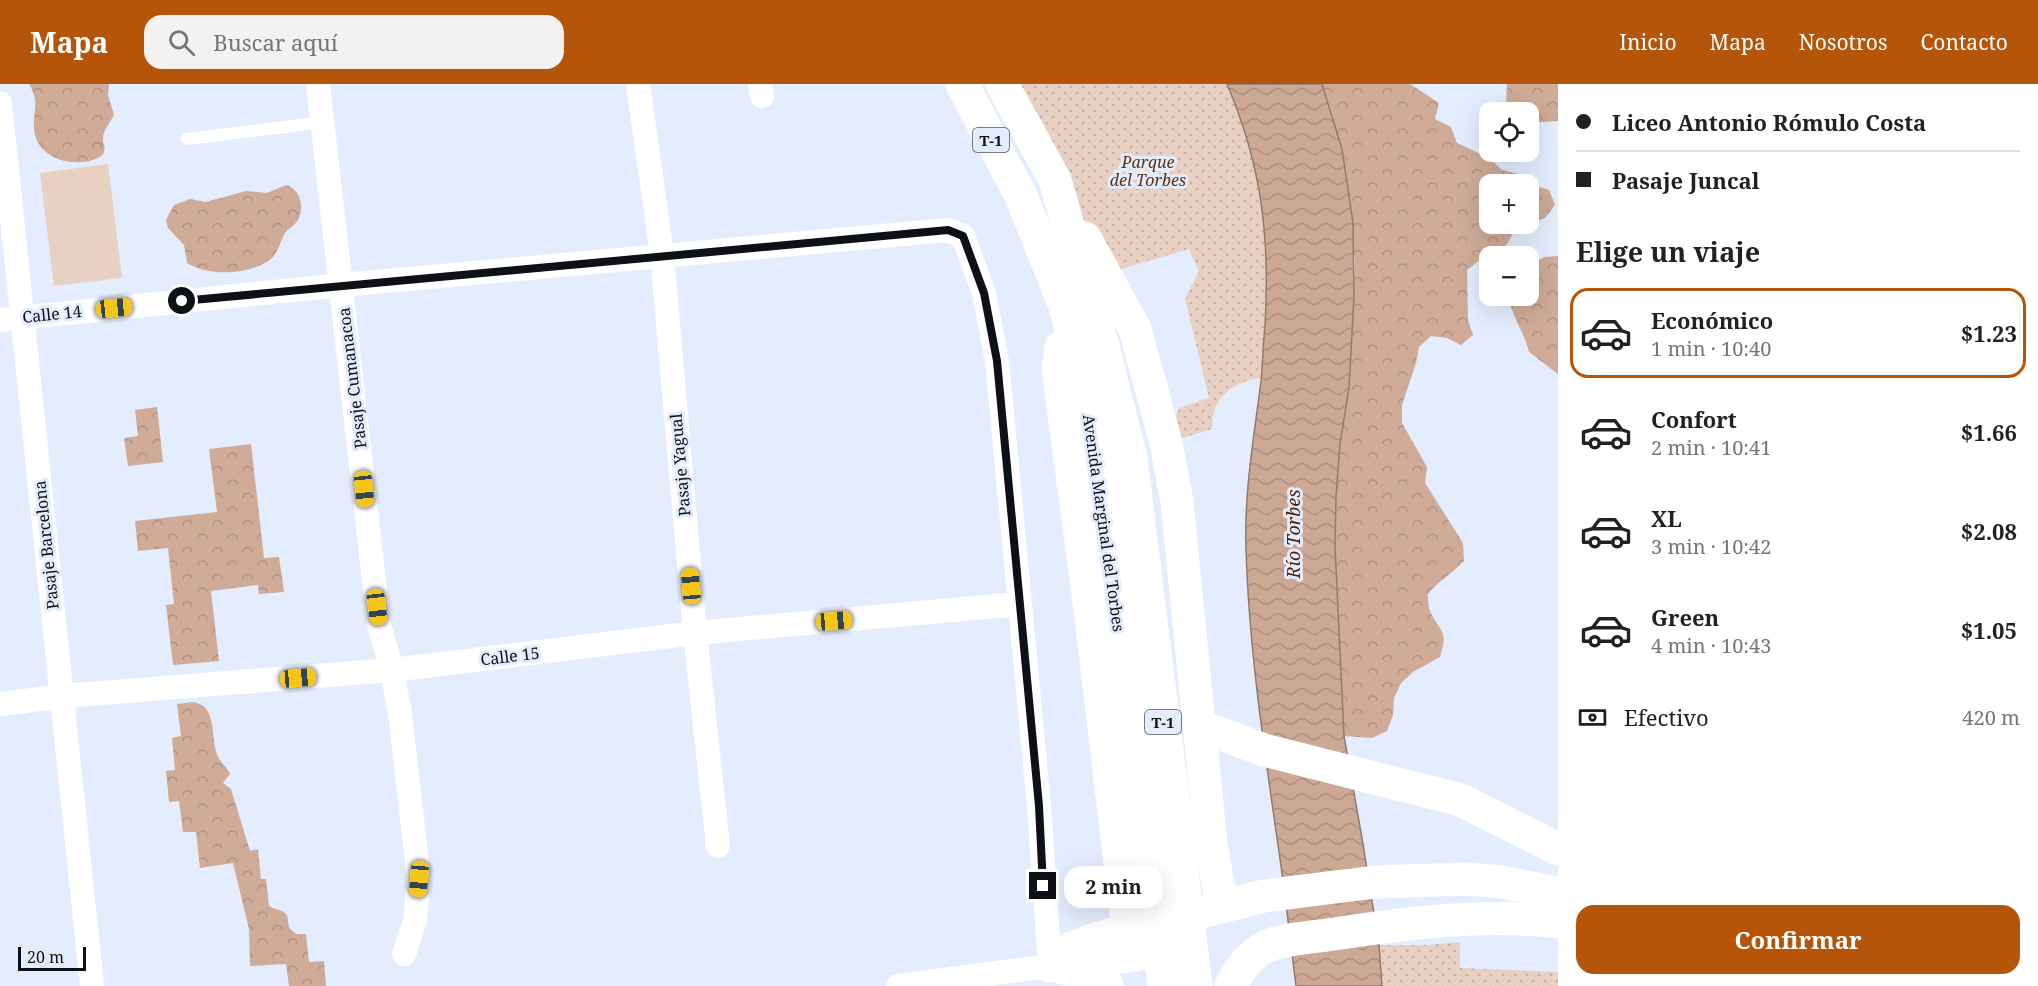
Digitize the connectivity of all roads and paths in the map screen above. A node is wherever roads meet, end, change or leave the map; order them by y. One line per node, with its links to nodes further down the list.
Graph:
1 (318, 84): 6 (street, Pasaje Cumanacoa)
2 (638, 84): 9 (street, Pasaje Yagual)
3 (962, 84): 11 (highway, Avenida Marginal del Torbes / T-1)
4 (1002, 84): 8 (highway, Avenida Marginal del Torbes / T-1)
5 (0, 103): 12 (street, Pasaje Barcelona)
6 (323, 122): 7 (lane); 10 (street, Pasaje Cumanacoa)
7 (187, 140)
8 (1055, 180): 18 (highway); 31 (highway, Avenida Marginal del Torbes / T-1)
9 (662, 255): 10 (street, Calle 14); 13 (street, Calle 14); 14 (street, Pasaje Yagual)
10 (342, 285): 12 (street, Calle 14); 15 (street, Pasaje Cumanacoa)
11 (1065, 306): 24 (highway); 30 (highway, Avenida Marginal del Torbes / T-1)
12 (11, 319): 16 (street, Pasaje Barcelona)
13 (1019, 604): 14 (street, Calle 15); 26 (street)
14 (695, 633): 15 (street, Calle 15); 19 (street, Pasaje Yagual)
15 (392, 670): 16 (street, Calle 15); 25 (street, Pasaje Cumanacoa)
16 (63, 696): 17 (street, Calle 15); 27 (street, Pasaje Barcelona)
17 (0, 704)
18 (1200, 726): 20 (highway); 22 (highway)
19 (718, 846)
20 (1558, 849)
21 (1558, 893): 22 (highway)
22 (1222, 907): 24 (highway); 26 (highway)
23 (1558, 922): 32 (highway)
24 (1128, 930): 26 (highway)
25 (404, 954)
26 (1050, 966): 28 (street); 29 (highway)
27 (92, 986)
28 (897, 986)
29 (1107, 986)
30 (1164, 986)
31 (1196, 986)
32 (1231, 986)

